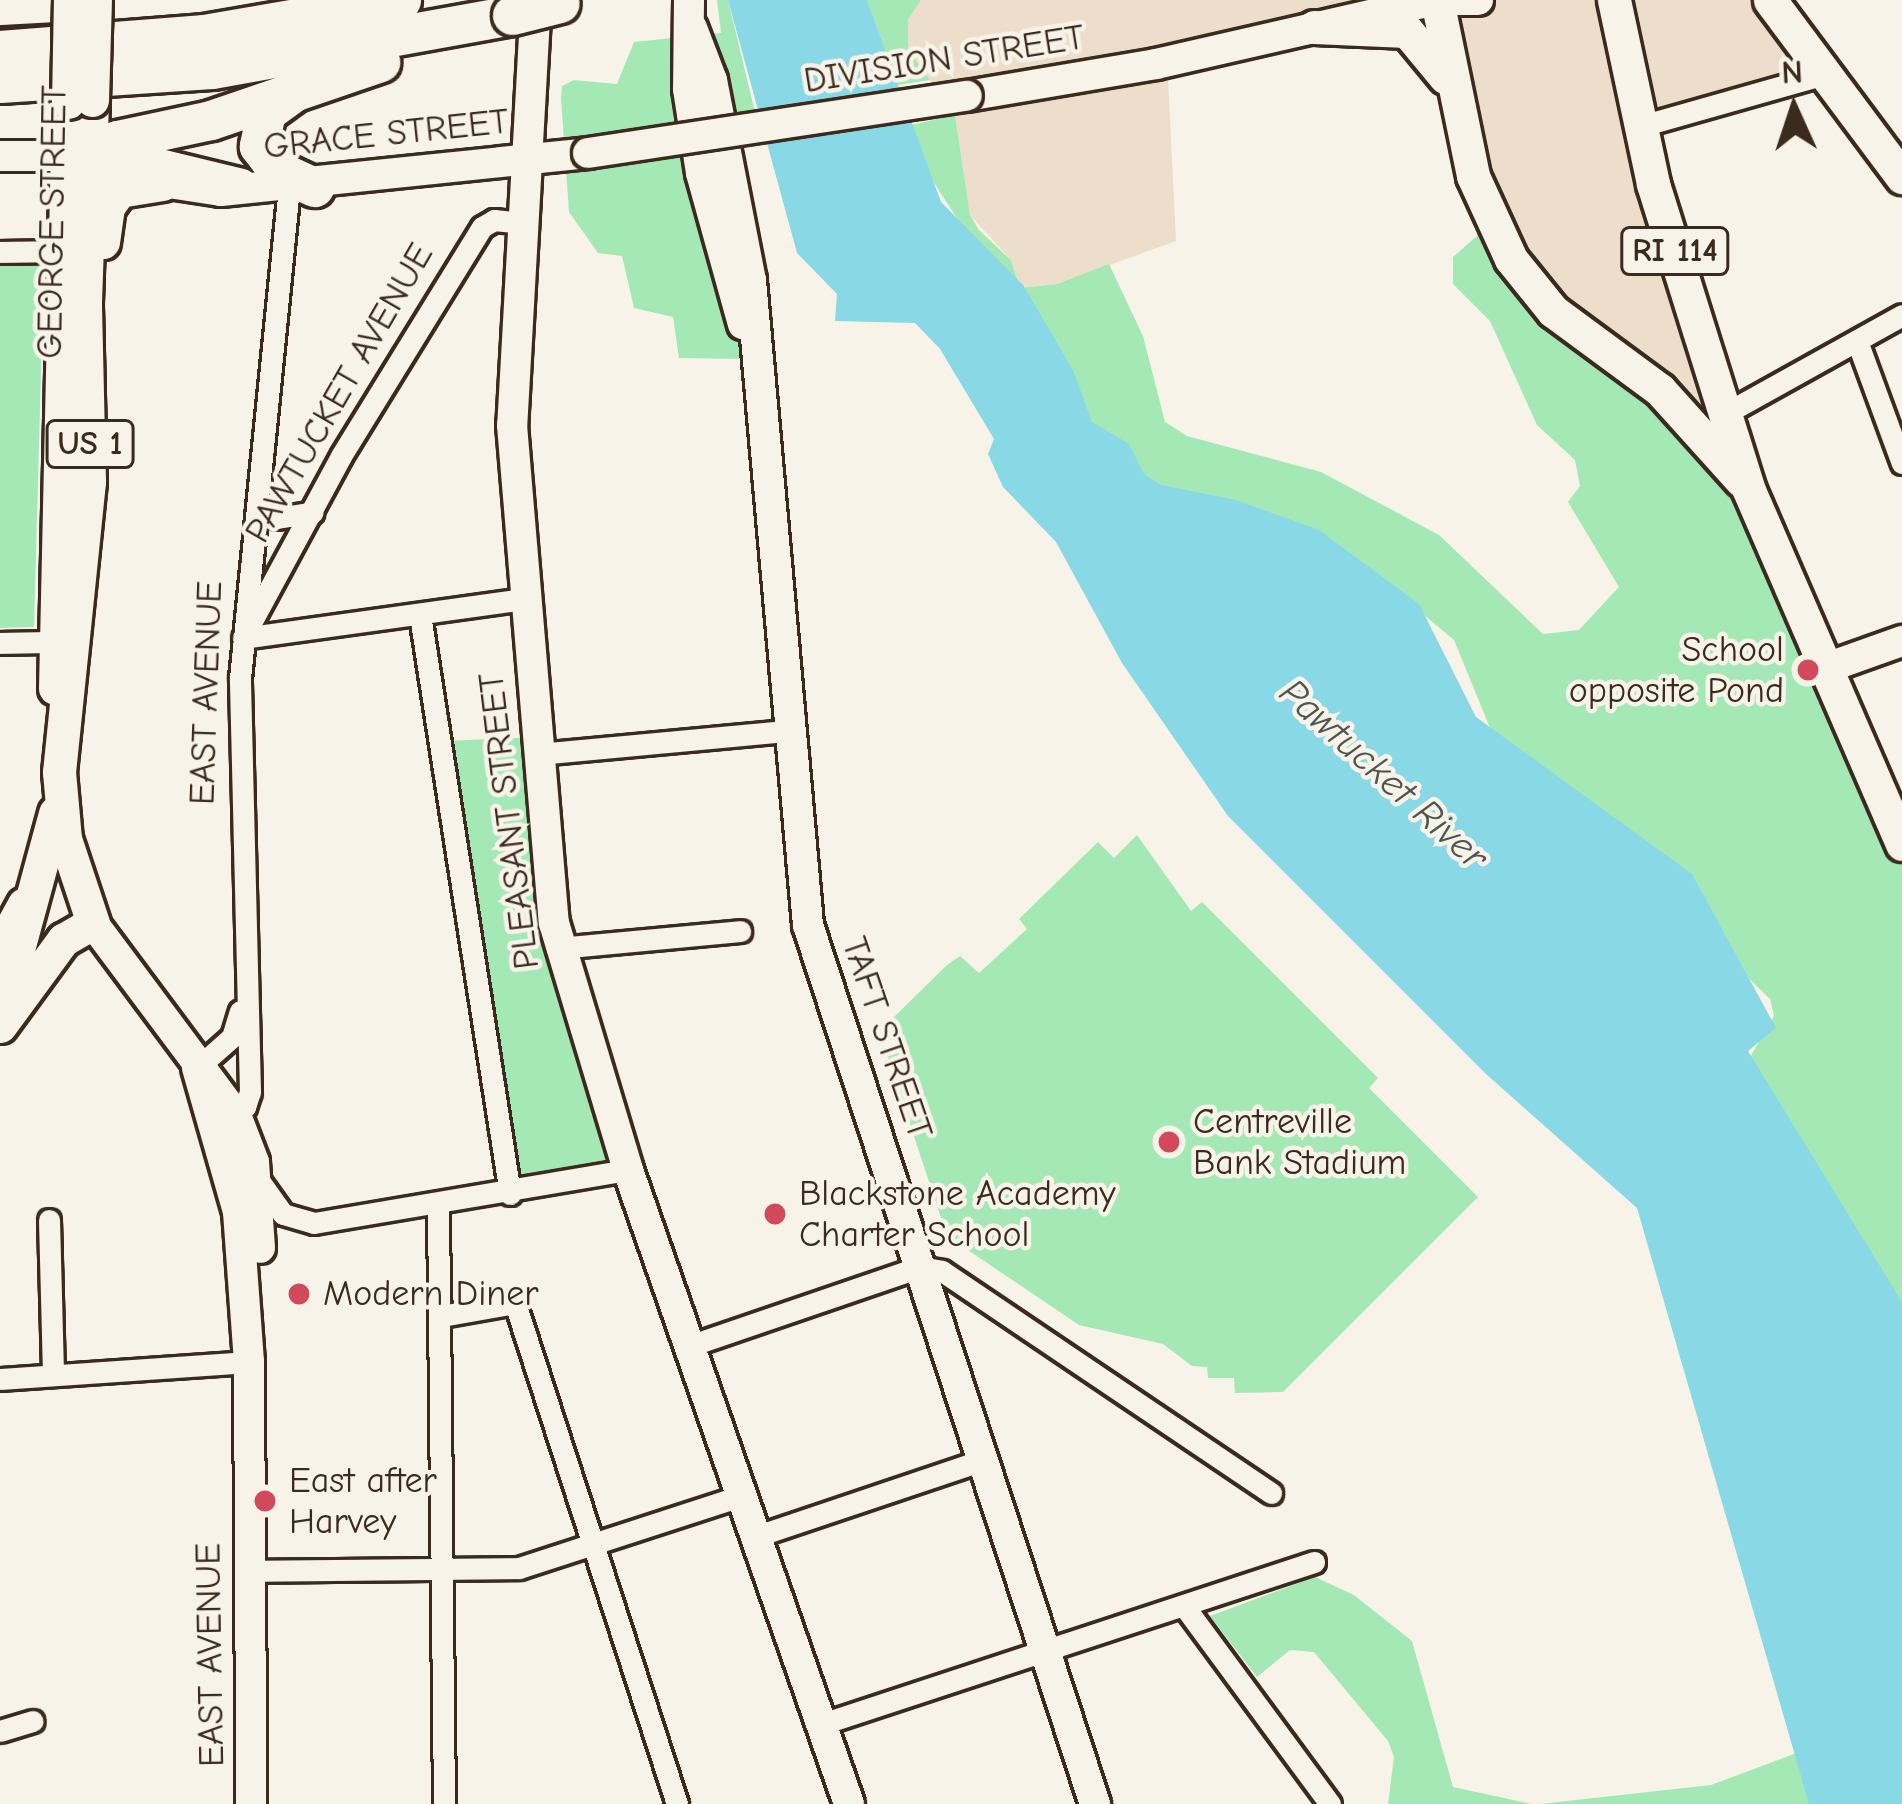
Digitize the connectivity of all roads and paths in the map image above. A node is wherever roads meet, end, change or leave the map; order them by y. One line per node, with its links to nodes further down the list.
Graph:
1 (70, 0): 17 (main road, GEORGE STREET, bridge)
2 (93, 0): 9 (highway); 17 (main road, GEORGE STREET, bridge)
3 (401, 0): 13 (highway)
4 (573, 0): 10 (highway, bridge)
5 (1437, 0): 6 (street, DIVISION STREET); 12 (street, DIVISION STREET); 18 (main road)
6 (1478, 0)
7 (1614, 0): 19 (main road, RI 114)
8 (1770, 0): 14 (main road)
9 (0, 5)
10 (524, 7): 15 (highway); 16 (highway); 22 (street, PLEASANT STREET)
11 (691, 14): 46 (street, TAFT STREET)
12 (1314, 27): 18 (main road); 22 (street, DIVISION STREET, bridge)
13 (0, 50)
14 (1825, 74): 19 (street); 23 (main road)
15 (0, 83)
16 (296, 92): 21 (highway); 26 (highway)
17 (80, 101): 21 (main road, GEORGE STREET)
18 (1457, 101): 35 (main road)
19 (1641, 126): 32 (main road, RI 114)
20 (0, 156): 21 (street)
21 (78, 157): 24 (street, GRACE STREET); 25 (street, GRACE STREET); 28 (main road, GEORGE STREET / US 1)
22 (531, 158): 26 (street, GRACE STREET); 27 (street, PLEASANT STREET)
23 (1902, 177)
24 (162, 184): 25 (street, GRACE STREET); 33 (main road)
25 (248, 186): 26 (street, GRACE STREET)
26 (302, 188): 36 (street, EAST AVENUE)
27 (524, 223): 37 (street, PAWTUCKET AVENUE); 38 (street, PLEASANT STREET)
28 (74, 250): 29 (street); 33 (main road, GEORGE STREET / US 1); 42 (main road, GEORGE STREET / US 1)
29 (0, 252)
30 (1902, 315): 31 (street)
31 (1857, 341): 32 (street); 34 (street)
32 (1728, 412): 35 (main road, RI 114)
33 (90, 436): 45 (main road, GEORGE STREET / US 1)
34 (1902, 463)
35 (1748, 488): 44 (main road, RI 114)
36 (259, 499): 37 (street); 40 (street, EAST AVENUE)
37 (313, 512): 40 (street, PAWTUCKET AVENUE)
38 (524, 598): 39 (street); 47 (street, PLEASANT STREET)
39 (420, 614): 40 (street); 62 (street)
40 (243, 638): 55 (street, EAST AVENUE)
41 (1902, 641): 44 (street)
42 (52, 642): 43 (street); 45 (main road, GEORGE STREET / US 1)
43 (0, 643)
44 (1826, 668): 49 (main road, RI 114)
45 (61, 730): 48 (main road, GEORGE STREET / US 1)
46 (786, 730): 47 (street); 65 (street, TAFT STREET)
47 (538, 754): 54 (street, PLEASANT STREET)
48 (60, 794): 50 (main road, US 1); 51 (main road, GEORGE STREET / US 1)
49 (1902, 844)
50 (44, 867): 53 (street); 56 (main road, US 1)
51 (93, 923): 57 (main road); 58 (street, GEORGE STREET)
52 (740, 931): 54 (street)
53 (0, 946)
54 (558, 948): 60 (street, PLEASANT STREET)
55 (243, 987): 58 (street, EAST AVENUE); 59 (street, EAST AVENUE)
56 (0, 1010)
57 (0, 1026)
58 (197, 1068): 59 (street, GEORGE STREET)
59 (226, 1119): 61 (street, EAST AVENUE)
60 (628, 1169): 62 (street); 67 (street, PLEASANT STREET)
61 (245, 1178): 63 (street); 68 (street, EAST AVENUE)
62 (510, 1193): 63 (street)
63 (438, 1204): 66 (street)
64 (49, 1220): 69 (street)
65 (920, 1267): 67 (street); 71 (street, TAFT STREET); 72 (street)
66 (441, 1316): 75 (street); 77 (street)
67 (689, 1346): 73 (street, PLEASANT STREET)
68 (249, 1362): 69 (street); 78 (street, EAST AVENUE)
69 (53, 1376): 70 (street)
70 (0, 1379)
71 (983, 1460): 74 (street); 80 (street, TAFT STREET)
72 (1271, 1493)
73 (744, 1495): 74 (street, PLEASANT STREET); 75 (street)
74 (757, 1536): 82 (street, PLEASANT STREET)
75 (592, 1544): 77 (street); 86 (street)
76 (1314, 1562): 79 (street)
77 (443, 1570): 78 (street); 85 (street)
78 (247, 1571): 84 (street, EAST AVENUE)
79 (1184, 1606): 80 (street); 89 (street)
80 (1046, 1650): 82 (street); 88 (street, TAFT STREET)
81 (33, 1721): 83 (street)
82 (822, 1724): 87 (street, PLEASANT STREET)
83 (0, 1731)
84 (251, 1804)
85 (444, 1804)
86 (677, 1804)
87 (849, 1804)
88 (1095, 1804)
89 (1330, 1804)

